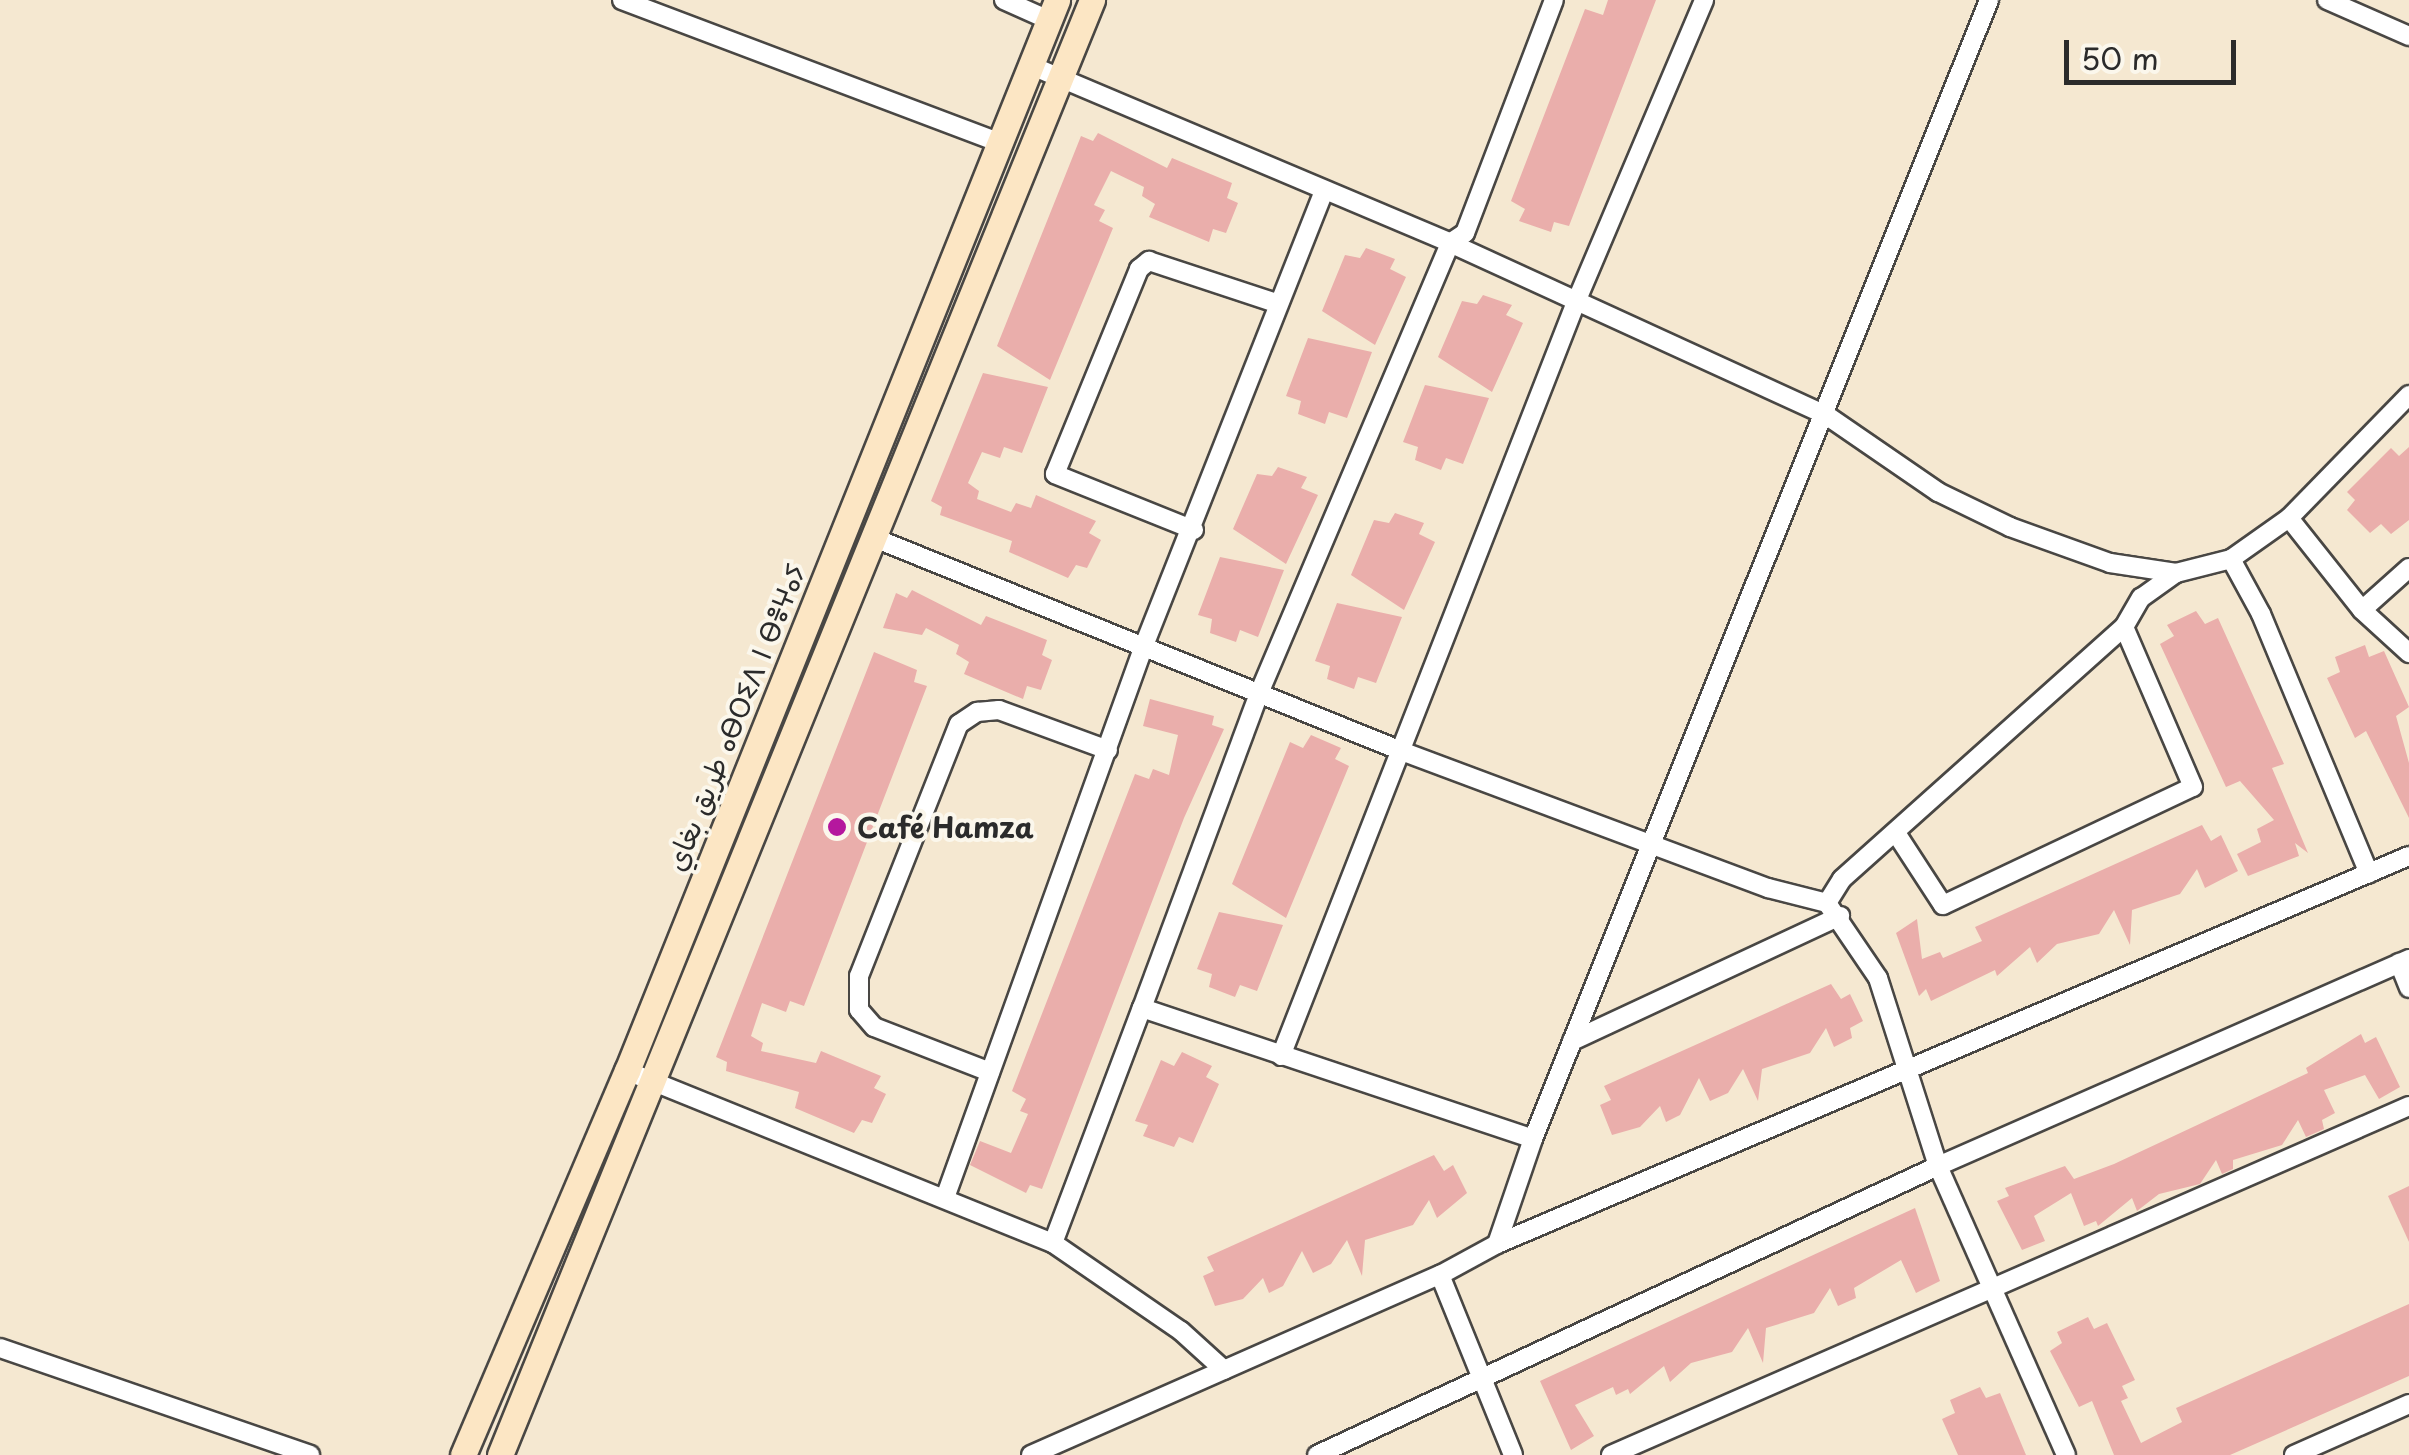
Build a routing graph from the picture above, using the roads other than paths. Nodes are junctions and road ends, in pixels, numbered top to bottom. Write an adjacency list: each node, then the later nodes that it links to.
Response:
1 (622, 0): 12 (street)
2 (1004, 0): 8 (street)
3 (1092, 0): 11 (main road)
4 (1554, 0): 14 (street)
5 (1704, 0): 15 (street)
6 (1989, 0): 18 (street)
7 (2327, 0): 9 (street)
8 (1053, 10): 10 (main road, طريق بغاي ⴰⴱⵔⵉⴷ ⵏ ⴱⴻⵖⴰⵢ)
9 (2409, 36)
10 (1032, 66): 11 (street); 12 (main road, طريق بغاي ⴰⴱⵔⵉⴷ ⵏ ⴱⴻⵖⴰⵢ)
11 (1062, 80): 13 (street); 21 (main road)
12 (995, 141): 42 (main road, طريق بغاي ⴰⴱⵔⵉⴷ ⵏ ⴱⴻⵖⴰⵢ)
13 (1324, 190): 14 (street); 16 (street)
14 (1450, 242): 15 (street); 29 (street)
15 (1576, 302): 18 (street); 31 (street)
16 (1276, 303): 20 (street); 20 (street)
17 (2409, 396): 19 (street)
18 (1826, 415): 24 (street); 33 (street)
19 (2288, 518): 22 (street); 25 (street)
20 (1194, 530): 27 (street)
21 (872, 537): 27 (street); 45 (main road)
22 (2231, 559): 24 (street); 35 (street)
23 (2409, 568): 25 (street)
24 (2176, 573): 26 (street)
25 (2362, 610): 28 (street)
26 (2124, 626): 32 (street); 32 (street)
27 (1145, 643): 29 (street); 30 (street)
28 (2409, 653)
29 (1260, 691): 31 (street); 39 (street)
30 (1108, 750): 44 (street); 44 (street)
31 (1404, 752): 33 (street); 41 (street)
32 (1896, 833): 36 (street)
33 (1655, 847): 36 (street); 40 (street)
34 (2409, 856): 35 (street)
35 (2369, 873): 43 (street)
36 (1833, 909): 40 (street); 43 (street)
37 (2404, 961): 38 (street); 48 (street)
38 (2409, 988)
39 (1142, 1008): 41 (street); 50 (street)
40 (1572, 1041): 47 (street)
41 (1281, 1056): 47 (street)
42 (627, 1070): 45 (street); 59 (main road, طريق بغاي ⴰⴱⵔⵉⴷ ⵏ ⴱⴻⵖⴰⵢ)
43 (1910, 1070): 48 (street); 51 (street)
44 (990, 1072): 49 (street)
45 (654, 1082): 49 (street); 60 (main road)
46 (2409, 1106): 53 (street)
47 (1533, 1139): 51 (street)
48 (1938, 1166): 53 (street); 56 (street)
49 (946, 1195): 50 (street)
50 (1054, 1243): 55 (street)
51 (1497, 1244): 52 (street)
52 (1440, 1275): 55 (street); 56 (street)
53 (1995, 1289): 64 (street); 65 (street)
54 (0, 1348): 58 (street)
55 (1224, 1370): 61 (street)
56 (1480, 1382): 62 (street); 63 (street)
57 (2409, 1404): 66 (street)
58 (310, 1455)
59 (463, 1455)
60 (500, 1455)
61 (1031, 1455)
62 (1317, 1455)
63 (1513, 1455)
64 (1611, 1455)
65 (2066, 1455)
66 (2294, 1455)

